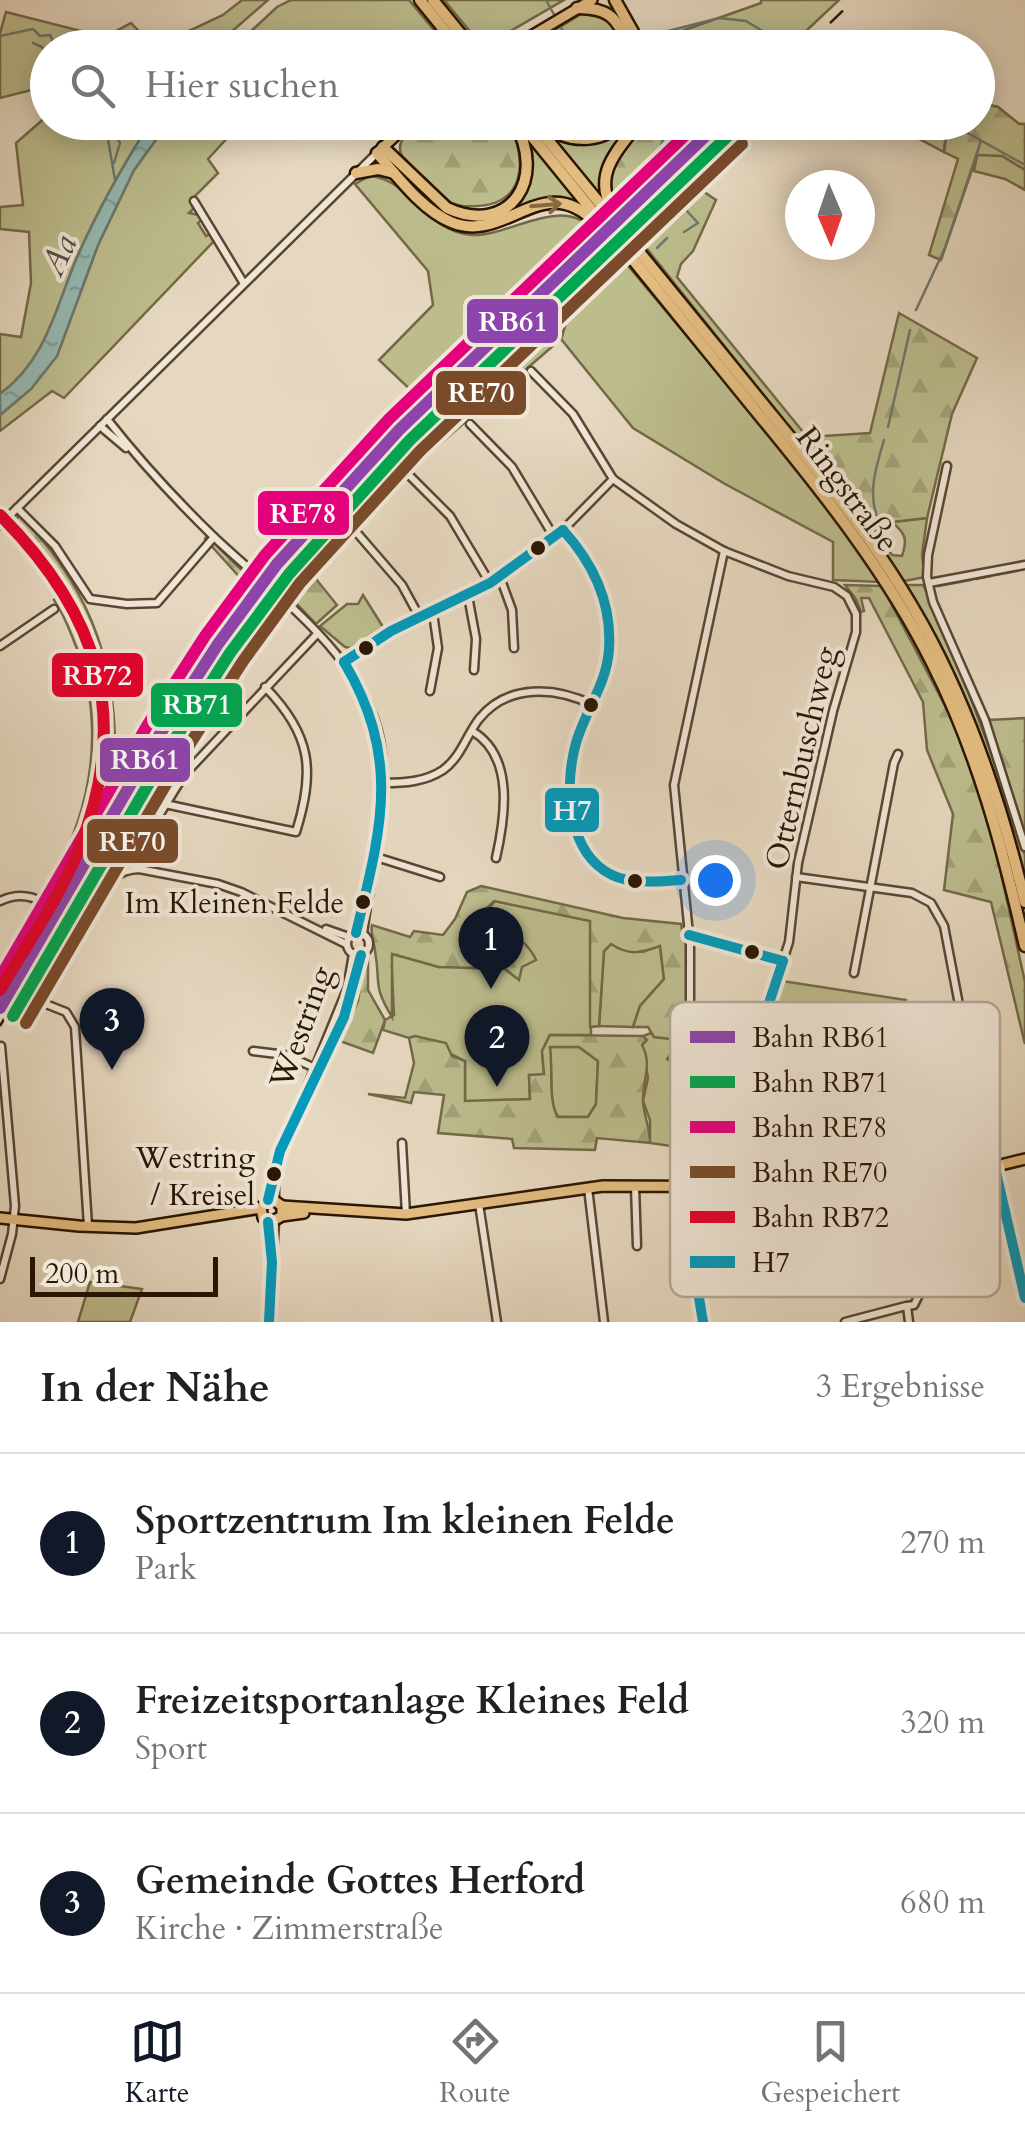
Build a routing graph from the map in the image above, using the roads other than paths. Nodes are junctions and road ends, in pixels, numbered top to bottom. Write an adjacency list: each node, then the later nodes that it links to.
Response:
1 (592, 0): 5 (main road)
2 (606, 0): 6 (highway)
3 (615, 0): 11 (highway)
4 (428, 2): 7 (highway); 8 (highway)
5 (577, 8): 6 (highway); 9 (main road)
6 (615, 18): 10 (highway)
7 (447, 30)
8 (455, 30)
9 (541, 30)
10 (623, 30)
11 (626, 30)
12 (391, 140): 17 (main road)
13 (523, 140): 17 (highway)
14 (534, 140): 21 (highway, Ringstraße)
15 (547, 140): 21 (highway, Ringstraße)
16 (626, 140): 21 (highway)
17 (380, 150): 18 (street); 19 (highway)
18 (356, 173): 19 (highway); 22 (street)
19 (395, 173): 21 (highway, one-way to 21)
20 (194, 201): 22 (street)
21 (606, 218): 41 (highway, Ringstraße, bridge)
22 (244, 282): 24 (street)
23 (531, 372): 30 (street)
24 (108, 419): 26 (street); 27 (street, Westring)
25 (470, 424): 36 (street)
26 (100, 426): 27 (street, Westring); 31 (street)
27 (134, 454): 35 (street, Westring)
28 (947, 466): 42 (street)
29 (410, 476): 40 (street)
30 (613, 480): 33 (street); 37 (street, Otternbuschweg)
31 (17, 508): 32 (street); 35 (street)
32 (0, 525)
33 (563, 530): 36 (street); 54 (street)
34 (358, 534): 46 (street)
35 (214, 536): 47 (street, Westring)
36 (554, 537): 39 (street)
37 (724, 551): 64 (street, Otternbuschweg); 65 (street)
38 (1025, 566): 42 (street)
39 (500, 577): 40 (street); 49 (street)
40 (490, 583): 43 (street)
41 (893, 583): 68 (highway, Ringstraße); 72 (highway, Ringstraße)
42 (929, 583): 59 (street)
43 (468, 596): 45 (street); 51 (street)
44 (54, 609): 48 (street)
45 (433, 613): 46 (street); 53 (street)
46 (420, 618): 50 (street)
47 (317, 634): 50 (street, Westring); 52 (street)
48 (0, 646)
49 (514, 648)
50 (344, 662): 57 (street, Westring)
51 (474, 670)
52 (266, 688): 58 (street); 58 (street)
53 (430, 691)
54 (593, 705): 55 (street); 65 (street)
55 (472, 730): 57 (street); 61 (street)
56 (898, 754): 66 (street)
57 (383, 784): 60 (street, Westring)
58 (164, 804): 62 (street)
59 (1025, 847)
60 (373, 856): 63 (street); 71 (street, Westring)
61 (496, 858)
62 (134, 868): 69 (street); 71 (street)
63 (440, 877)
64 (796, 877): 66 (street); 74 (street, Otternbuschweg)
65 (682, 880): 70 (street)
66 (870, 886): 75 (street); 78 (street)
67 (0, 901): 69 (street)
68 (1025, 902)
69 (76, 922): 94 (street)
70 (689, 936): 74 (street); 76 (street)
71 (354, 937): 73 (street); 73 (street, Westring)
72 (1025, 946)
73 (357, 955): 81 (street, Westring)
74 (782, 961): 77 (street, Otternbuschweg)
75 (854, 973)
76 (691, 1002)
77 (767, 1002)
78 (958, 1002)
79 (2, 1046): 93 (street)
80 (252, 1051): 81 (street)
81 (318, 1069): 90 (street, Westring)
82 (402, 1144): 91 (street)
83 (1025, 1159): 84 (main road)
84 (1000, 1167)
85 (635, 1186): 87 (main road); 88 (main road); 95 (street)
86 (1000, 1186): 99 (street)
87 (588, 1187): 89 (main road); 103 (street)
88 (670, 1187)
89 (479, 1204): 91 (main road); 102 (street)
90 (272, 1211): 91 (main road); 94 (main road); 101 (street, Westring)
91 (406, 1214)
92 (0, 1218): 93 (main road)
93 (14, 1220): 94 (main road); 96 (street)
94 (88, 1227)
95 (637, 1246)
96 (0, 1279)
97 (699, 1297): 104 (street)
98 (918, 1297): 100 (street)
99 (1025, 1298)
100 (907, 1306): 105 (street); 106 (street)
101 (268, 1322)
102 (498, 1322)
103 (604, 1322)
104 (703, 1322)
105 (844, 1322)
106 (910, 1322)

